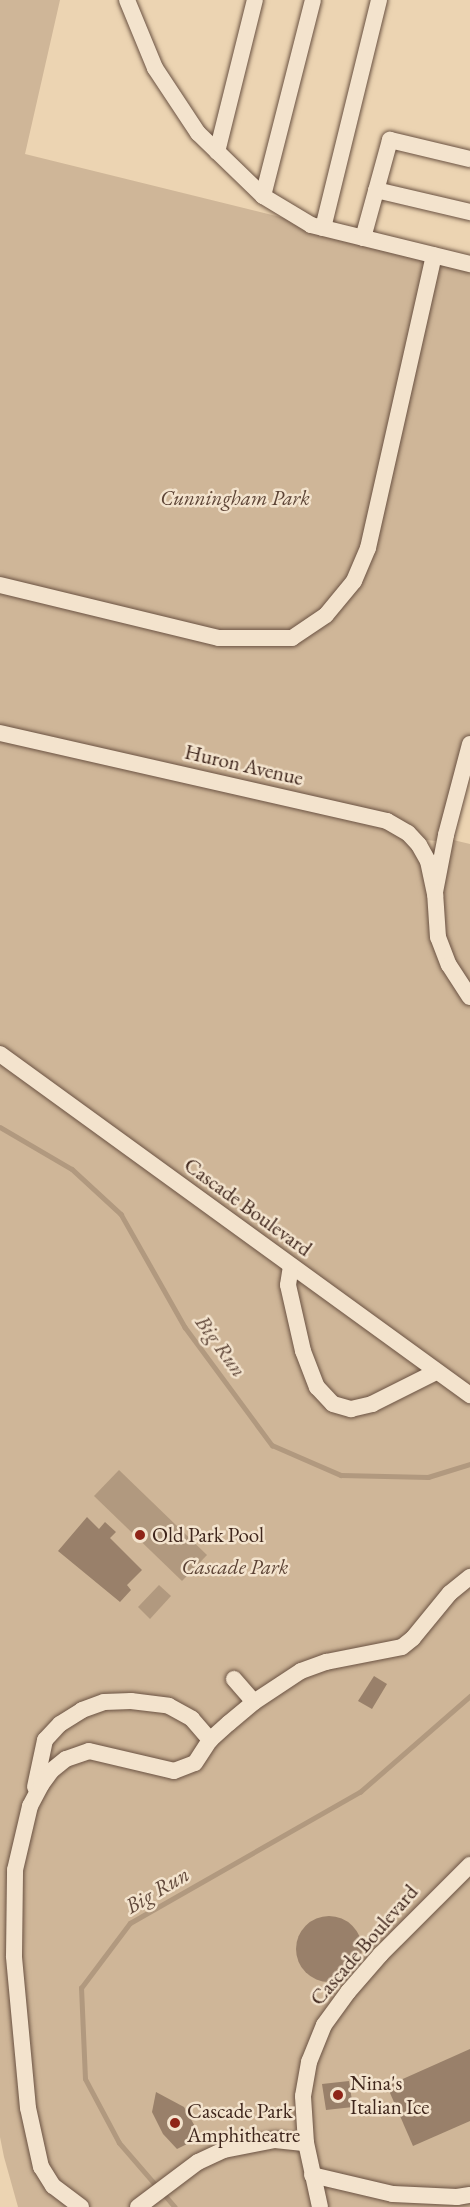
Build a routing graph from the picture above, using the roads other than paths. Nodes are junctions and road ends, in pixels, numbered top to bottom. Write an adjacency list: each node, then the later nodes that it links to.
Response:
1 (127, 0): 5 (street)
2 (255, 0): 5 (street)
3 (313, 0): 8 (street)
4 (379, 0): 10 (street)
5 (217, 152): 8 (street)
6 (470, 159): 7 (street)
7 (376, 190): 9 (street); 11 (street)
8 (263, 196): 10 (street)
9 (470, 212)
10 (323, 228): 11 (street)
11 (363, 238): 12 (street)
12 (434, 255): 13 (street); 14 (street)
13 (470, 264)
14 (0, 585)
15 (0, 733): 17 (street, Huron Avenue)
16 (470, 744): 18 (street, Huron Avenue)
17 (408, 833): 18 (street); 19 (street, Huron Avenue)
18 (446, 834): 19 (street, Huron Avenue)
19 (435, 895): 20 (street, Huron Avenue)
20 (470, 997)
21 (0, 1054): 22 (street, Cascade Boulevard)
22 (291, 1266): 23 (street, Cascade Boulevard); 23 (street)
23 (436, 1372): 24 (street, Cascade Boulevard)
24 (470, 1395)
25 (470, 1577): 27 (street)
26 (234, 1679): 27 (street)
27 (254, 1702): 28 (street)
28 (210, 1740): 29 (street); 29 (street)
29 (30, 1806): 35 (street)
30 (470, 1865): 31 (street, Cascade Boulevard)
31 (306, 2143): 32 (street, Cascade Boulevard); 34 (street)
32 (312, 2175): 33 (street); 36 (street, Cascade Boulevard)
33 (470, 2195)
34 (141, 2205)
35 (81, 2207)
36 (320, 2207)

